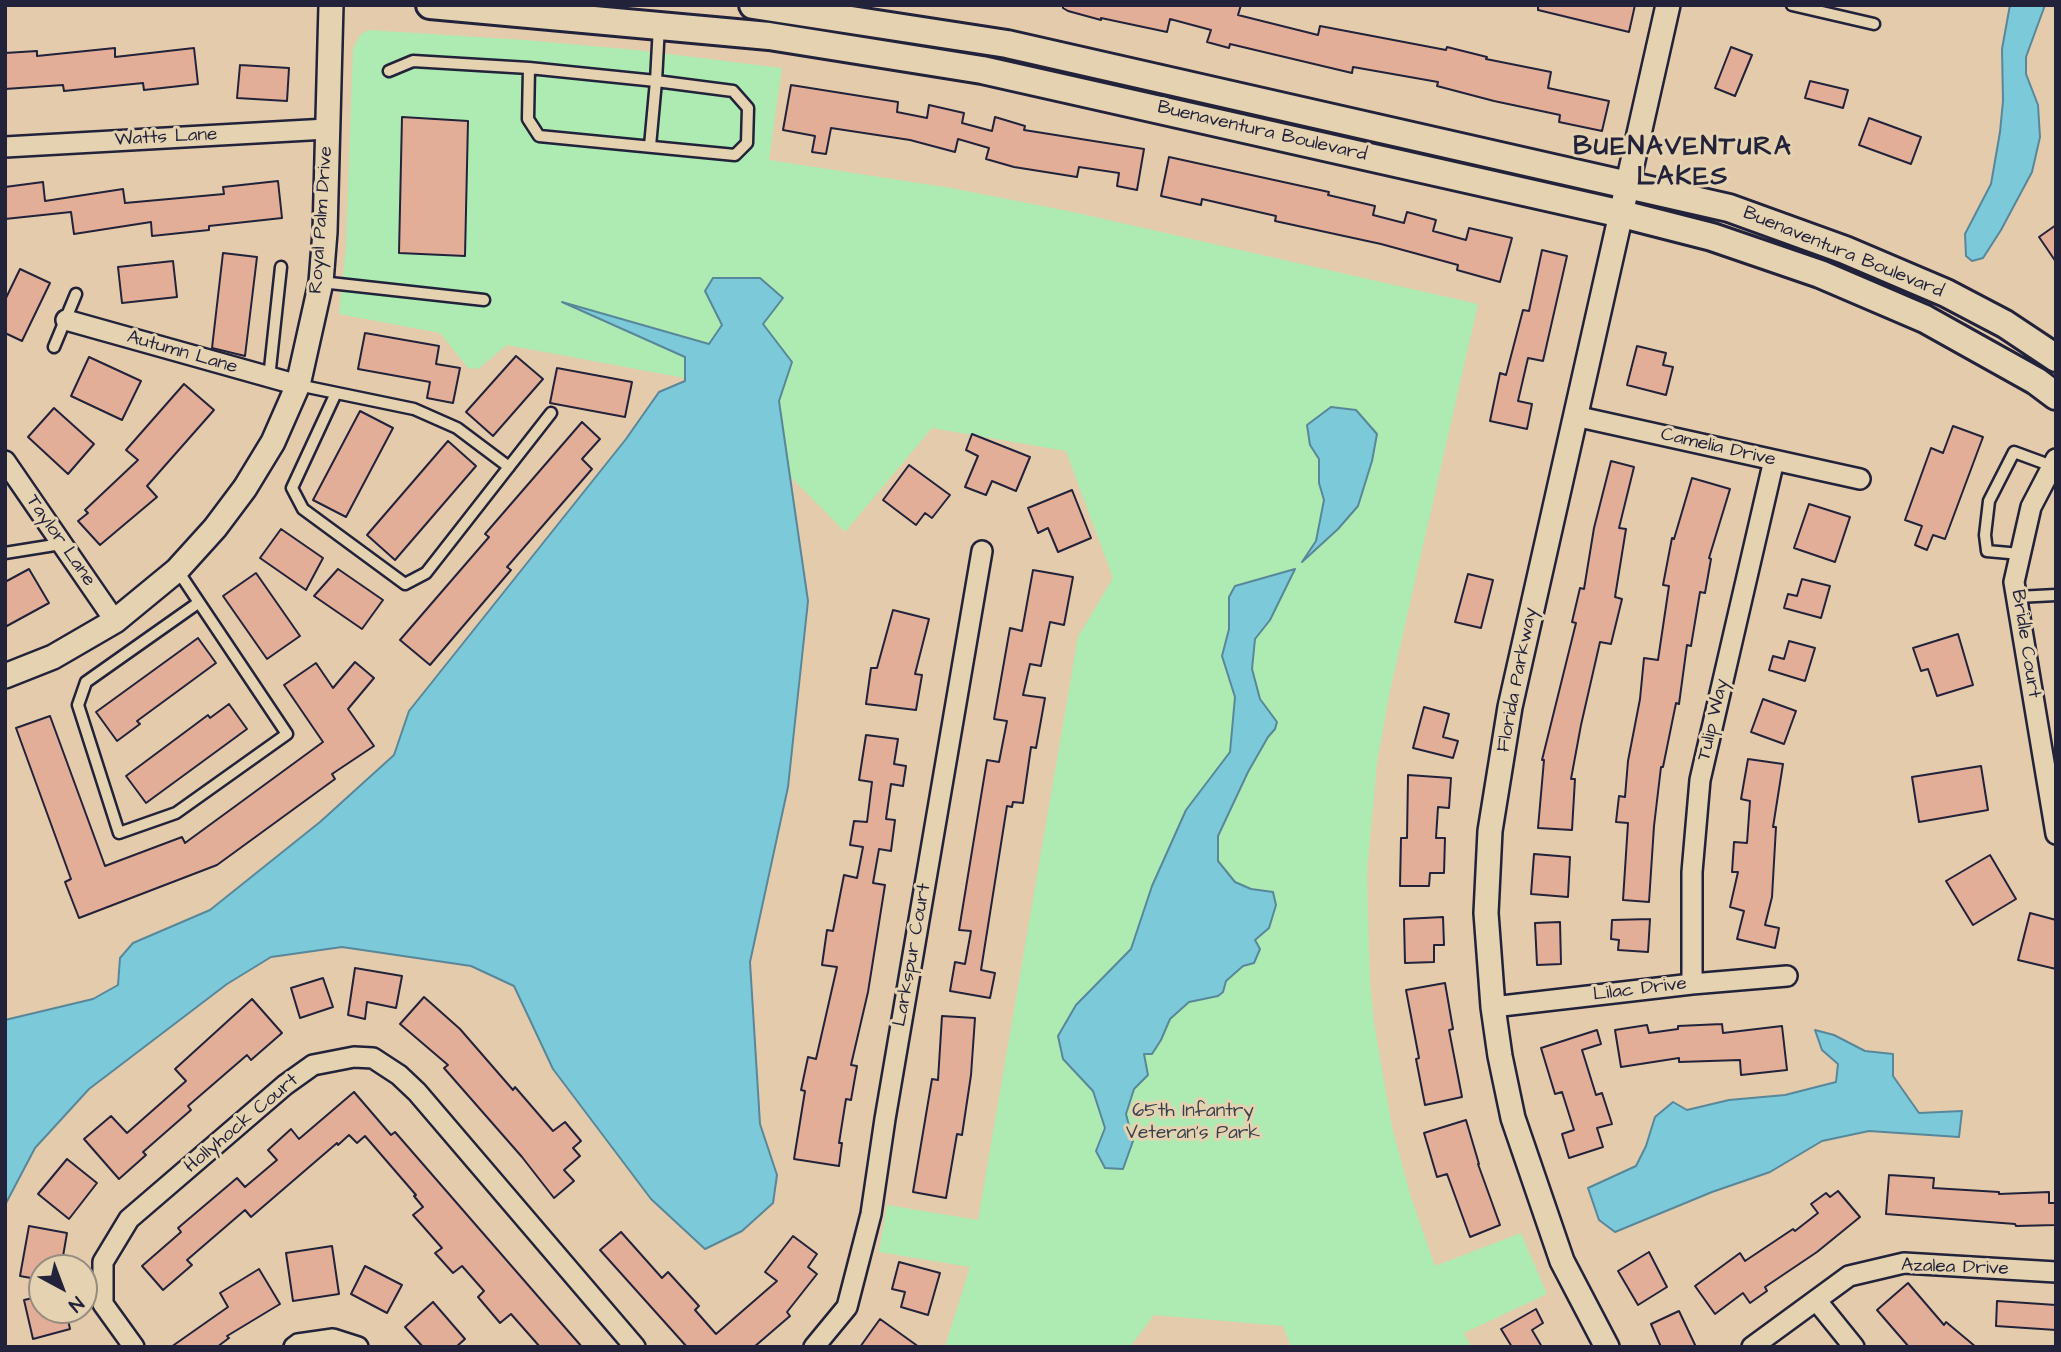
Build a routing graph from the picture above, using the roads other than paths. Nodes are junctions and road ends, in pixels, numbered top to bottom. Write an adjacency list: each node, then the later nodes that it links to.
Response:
1 (331, 5): 11 (street, Royal Palm Drive)
2 (430, 5): 7 (main road, Buenaventura Boulevard)
3 (753, 5): 14 (main road, Buenaventura Boulevard)
4 (1668, 5): 14 (street, Florida Parkway)
5 (1792, 5): 6 (lane)
6 (1874, 24)
7 (659, 26): 10 (lane); 15 (main road, Buenaventura Boulevard)
8 (529, 68): 9 (lane); 10 (lane); 12 (lane)
9 (388, 71)
10 (656, 81): 12 (lane); 12 (lane)
11 (327, 129): 13 (street, Watts Lane); 17 (street, Royal Palm Drive)
12 (650, 146)
13 (5, 147)
14 (1628, 185): 15 (street, Florida Parkway); 22 (main road, Buenaventura Boulevard)
15 (1622, 214): 26 (main road, Buenaventura Boulevard); 28 (street, Florida Parkway)
16 (281, 267): 23 (lane)
17 (321, 282): 19 (lane); 24 (street, Royal Palm Drive)
18 (76, 294): 20 (lane)
19 (484, 300)
20 (66, 320): 21 (lane); 23 (street, Autumn Lane)
21 (54, 348)
22 (2056, 358)
23 (270, 377): 24 (street, Autumn Lane)
24 (298, 385): 25 (lane); 38 (street, Royal Palm Drive)
25 (336, 393): 32 (lane); 32 (lane)
26 (2056, 396)
27 (551, 413): 32 (lane)
28 (1575, 416): 29 (street, Camelia Drive); 47 (street, Florida Parkway)
29 (1774, 460): 33 (street, Camelia Drive); 46 (street, Tulip Way)
30 (5, 461): 34 (street, Taylor Lane)
31 (2054, 463): 37 (street, Bridle Court); 37 (lane)
32 (509, 467)
33 (1860, 479)
34 (61, 544): 36 (lane); 42 (street, Taylor Lane)
35 (982, 551): 54 (street, Larkspur Court)
36 (5, 553)
37 (2021, 554): 40 (street, Bridle Court)
38 (177, 570): 41 (lane); 42 (street, Royal Palm Drive)
39 (2056, 595): 40 (lane)
40 (2017, 597): 44 (street, Bridle Court)
41 (198, 603): 41 (lane)
42 (115, 621): 43 (street, Royal Palm Drive)
43 (5, 676)
44 (2056, 834)
45 (1787, 976): 46 (street, Lilac Drive)
46 (1692, 984): 47 (street, Lilac Drive)
47 (1493, 1007): 55 (street, Florida Parkway)
48 (2056, 1272): 49 (street, Azalea Drive)
49 (1816, 1300): 56 (street, Azalea Drive); 57 (street)
50 (134, 1347): 53 (street, Hollyhock Court)
51 (294, 1347): 52 (street)
52 (358, 1347)
53 (635, 1347)
54 (814, 1347)
55 (1607, 1347)
56 (1752, 1347)
57 (1854, 1347)

